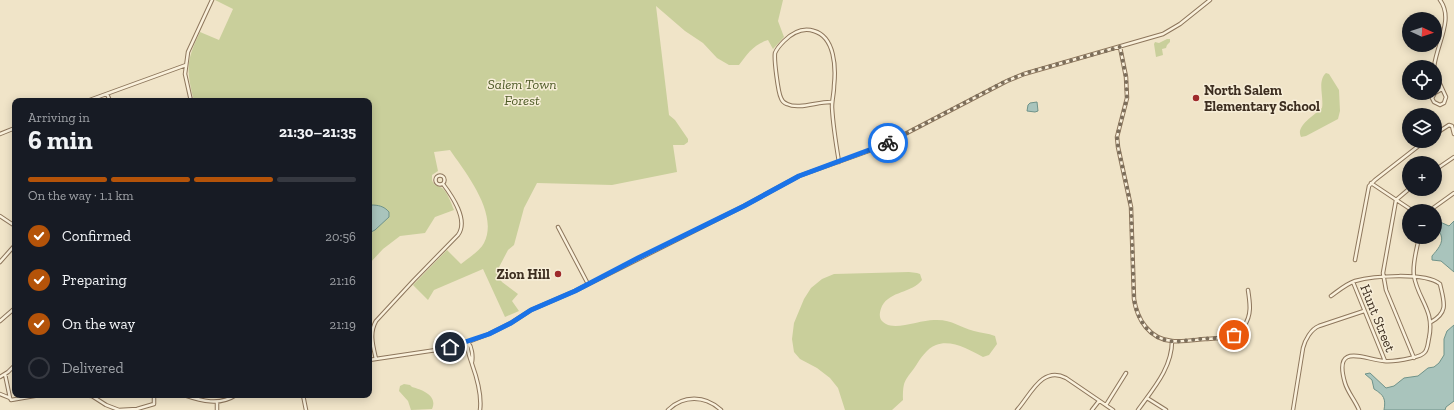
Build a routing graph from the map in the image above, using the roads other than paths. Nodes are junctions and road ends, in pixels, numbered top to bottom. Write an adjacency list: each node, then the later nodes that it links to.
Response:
1 (212, 0): 8 (street)
2 (1210, 0): 6 (street)
3 (1440, 0): 4 (street)
4 (1446, 4)
5 (1444, 42): 7 (street)
6 (1120, 47): 22 (street); 48 (street)
7 (1436, 60)
8 (186, 65): 10 (street); 13 (street)
9 (1442, 89): 14 (street)
10 (107, 94): 11 (street); 12 (street)
11 (96, 98)
12 (109, 98)
13 (190, 98)
14 (1433, 100)
15 (832, 102): 15 (street); 22 (street)
16 (12, 129): 18 (street)
17 (1442, 130): 19 (street)
18 (0, 134)
19 (1454, 134)
20 (1416, 148): 24 (street)
21 (1454, 157): 23 (street)
22 (839, 162): 41 (street)
23 (1442, 165)
24 (1371, 183): 28 (street); 36 (street)
25 (443, 184): 51 (street)
26 (1454, 193): 30 (street)
27 (1402, 195): 28 (street)
28 (1396, 200): 29 (street); 39 (street)
29 (1402, 204)
30 (1439, 204)
31 (0, 216): 32 (street)
32 (12, 224)
33 (558, 227): 41 (street)
34 (1418, 244): 38 (street)
35 (12, 248): 37 (street)
36 (1355, 260)
37 (0, 262)
38 (1414, 276): 39 (street); 47 (street); 47 (street)
39 (1383, 278): 40 (street); 50 (street)
40 (1353, 282): 43 (street); 45 (street, Hunt Street)
41 (588, 284): 49 (street)
42 (1248, 290): 48 (street)
43 (1331, 296)
44 (12, 311): 46 (street)
45 (1364, 311): 53 (street, Hunt Street); 80 (street)
46 (0, 321)
47 (1431, 322): 50 (street)
48 (1172, 341): 66 (street)
49 (468, 342): 51 (street); 72 (street)
50 (1414, 358): 53 (street)
51 (376, 359): 52 (street)
52 (372, 360)
53 (1385, 362): 81 (street)
54 (12, 368): 56 (street)
55 (1126, 373): 69 (street)
56 (6, 374): 57 (street); 59 (street)
57 (0, 377)
58 (0, 394): 59 (street)
59 (10, 398): 60 (street)
60 (23, 398)
61 (95, 398): 62 (street)
62 (154, 398)
63 (195, 398): 68 (street)
64 (231, 398): 68 (street)
65 (304, 398): 71 (street)
66 (1147, 398): 78 (street); 79 (street)
67 (1099, 400): 69 (street); 75 (street); 76 (street)
68 (217, 402): 70 (street)
69 (1106, 405): 77 (street)
70 (217, 410)
71 (306, 410)
72 (480, 410)
73 (668, 410): 74 (street)
74 (721, 410)
75 (1017, 410)
76 (1092, 410)
77 (1113, 410)
78 (1138, 410)
79 (1166, 410)
80 (1293, 410)
81 (1359, 410)

